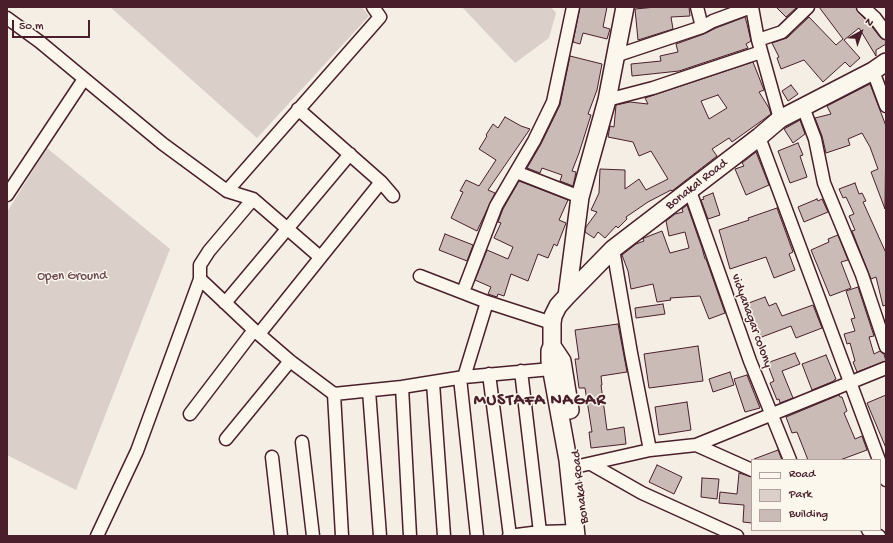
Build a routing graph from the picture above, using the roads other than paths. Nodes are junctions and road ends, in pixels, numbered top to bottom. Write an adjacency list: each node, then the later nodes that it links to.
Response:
1 (373, 7): 19 (street)
2 (573, 7): 23 (street)
3 (625, 7): 13 (main road)
4 (697, 7): 9 (street)
5 (751, 7): 9 (street); 11 (street)
6 (808, 7): 11 (street)
7 (863, 7): 10 (street)
8 (7, 18): 15 (street)
9 (702, 27): 13 (street)
10 (886, 33)
11 (758, 40): 12 (street)
12 (761, 52): 16 (street); 20 (street)
13 (614, 56): 16 (main road)
14 (879, 66): 17 (street); 18 (main road, Bonakal Road)
15 (84, 79): 25 (street); 27 (street)
16 (607, 100): 29 (main road)
17 (886, 106)
18 (803, 107): 20 (main road, Bonakal Road); 43 (street)
19 (298, 109): 22 (street); 25 (street)
20 (780, 119): 21 (main road, Bonakal Road)
21 (759, 137): 26 (main road, Bonakal Road); 50 (street)
22 (350, 154): 24 (street); 31 (street)
23 (516, 172): 29 (street); 36 (street)
24 (381, 182): 28 (street); 33 (street)
25 (227, 190): 30 (street)
26 (690, 191): 32 (main road, Bonakal Road); 56 (street, vidyanagar colony)
27 (8, 193)
28 (393, 196)
29 (580, 197): 37 (main road)
30 (253, 199): 31 (street); 35 (street)
31 (287, 229): 33 (street); 39 (street)
32 (614, 249): 37 (main road, Bonakal Road); 60 (street)
33 (320, 257): 41 (street)
34 (420, 276): 36 (street)
35 (200, 279): 39 (street); 71 (street)
36 (463, 292): 38 (street)
37 (566, 296): 40 (main road, Bonakal Road)
38 (487, 302): 40 (street); 49 (street)
39 (224, 303): 41 (street)
40 (552, 324): 42 (main road, Bonakal Road)
41 (257, 332): 44 (street); 55 (street)
42 (552, 346): 46 (main road, Bonakal Road); 64 (main road, Bonakal Road)
43 (886, 347)
44 (290, 361): 54 (street); 57 (street)
45 (886, 368): 50 (street)
46 (551, 369): 47 (street); 70 (main road, Bonakal Road)
47 (521, 371): 48 (street); 69 (street)
48 (489, 374): 49 (street); 79 (street)
49 (462, 378): 51 (street); 78 (street)
50 (850, 382): 56 (street); 63 (street)
51 (433, 383): 52 (street); 77 (street)
52 (402, 387): 53 (street); 76 (street)
53 (369, 391): 54 (street); 75 (street)
54 (334, 394): 74 (street)
55 (190, 414)
56 (771, 414): 59 (street); 62 (street, vidyanagar colony)
57 (226, 439)
58 (302, 442): 73 (street)
59 (696, 445): 60 (street); 66 (street)
60 (650, 450): 64 (street)
61 (272, 457): 72 (street)
62 (790, 459)
63 (879, 459)
64 (585, 465): 70 (main road, Bonakal Road); 80 (street)
65 (881, 467): 67 (street)
66 (751, 470)
67 (886, 480)
68 (870, 531): 81 (street)
69 (540, 532): 70 (street); 79 (street)
70 (580, 534)
71 (97, 536)
72 (281, 536)
73 (313, 536)
74 (342, 536)
75 (380, 536)
76 (410, 536)
77 (444, 536)
78 (477, 536)
79 (510, 536)
80 (736, 536)
81 (879, 536)

